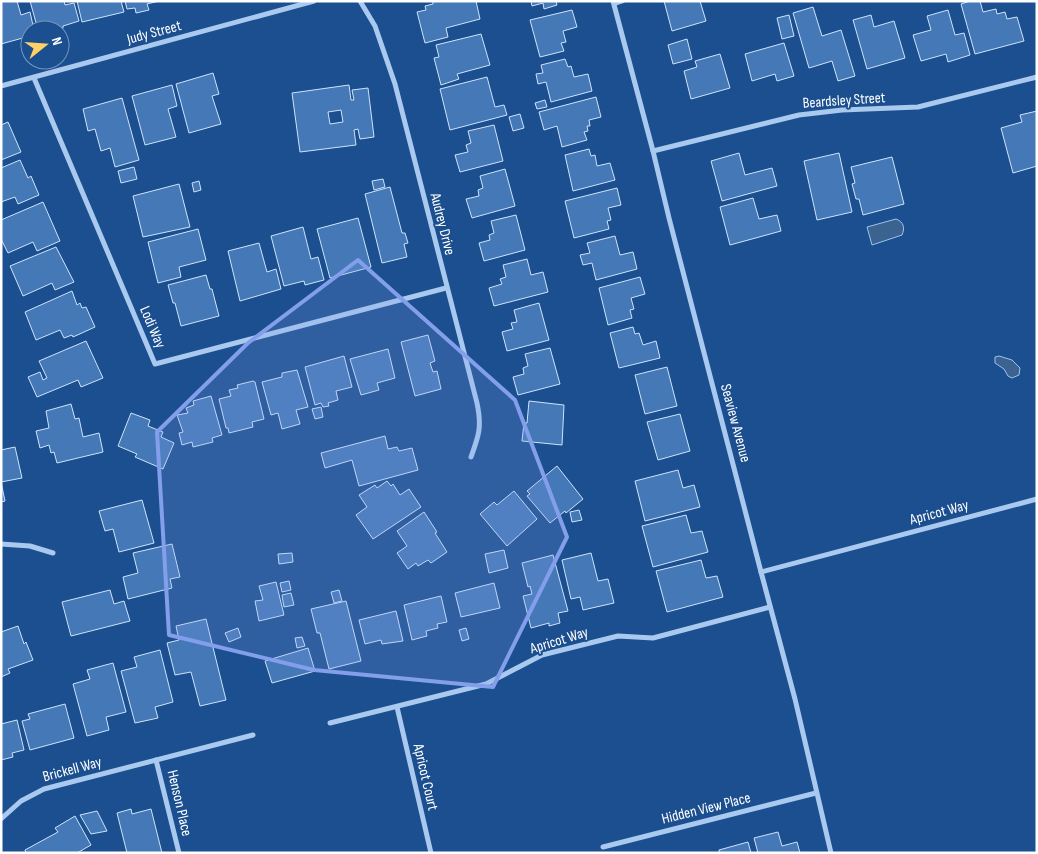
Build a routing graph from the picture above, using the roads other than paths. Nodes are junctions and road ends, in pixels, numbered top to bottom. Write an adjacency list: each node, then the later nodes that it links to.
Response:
1 (314, 1): 6 (street, Judy Street)
2 (360, 1): 9 (street, Audrey Drive)
3 (623, 1): 4 (lane)
4 (614, 3): 8 (street, Seaview Avenue)
5 (1037, 77): 8 (street, Beardsley Street)
6 (34, 78): 7 (street, Judy Street); 9 (street, Lodi Way)
7 (1, 86)
8 (653, 151): 14 (street, Seaview Avenue)
9 (446, 288): 10 (street, Audrey Drive)
10 (471, 457)
11 (1037, 499): 14 (street, Apricot Way)
12 (1, 544): 13 (street)
13 (54, 553)
14 (761, 572): 15 (street, Seaview Avenue)
15 (770, 608): 16 (street, Apricot Way); 20 (street, Seaview Avenue)
16 (397, 707): 17 (street, Apricot Way); 24 (street, Apricot Court)
17 (330, 723)
18 (254, 735): 19 (street)
19 (156, 760): 21 (street, Brickell Way); 23 (street, Henson Place)
20 (816, 793): 22 (street, Hidden View Place); 25 (street, Seaview Avenue)
21 (1, 819)
22 (603, 847)
23 (178, 853)
24 (431, 853)
25 (831, 853)

